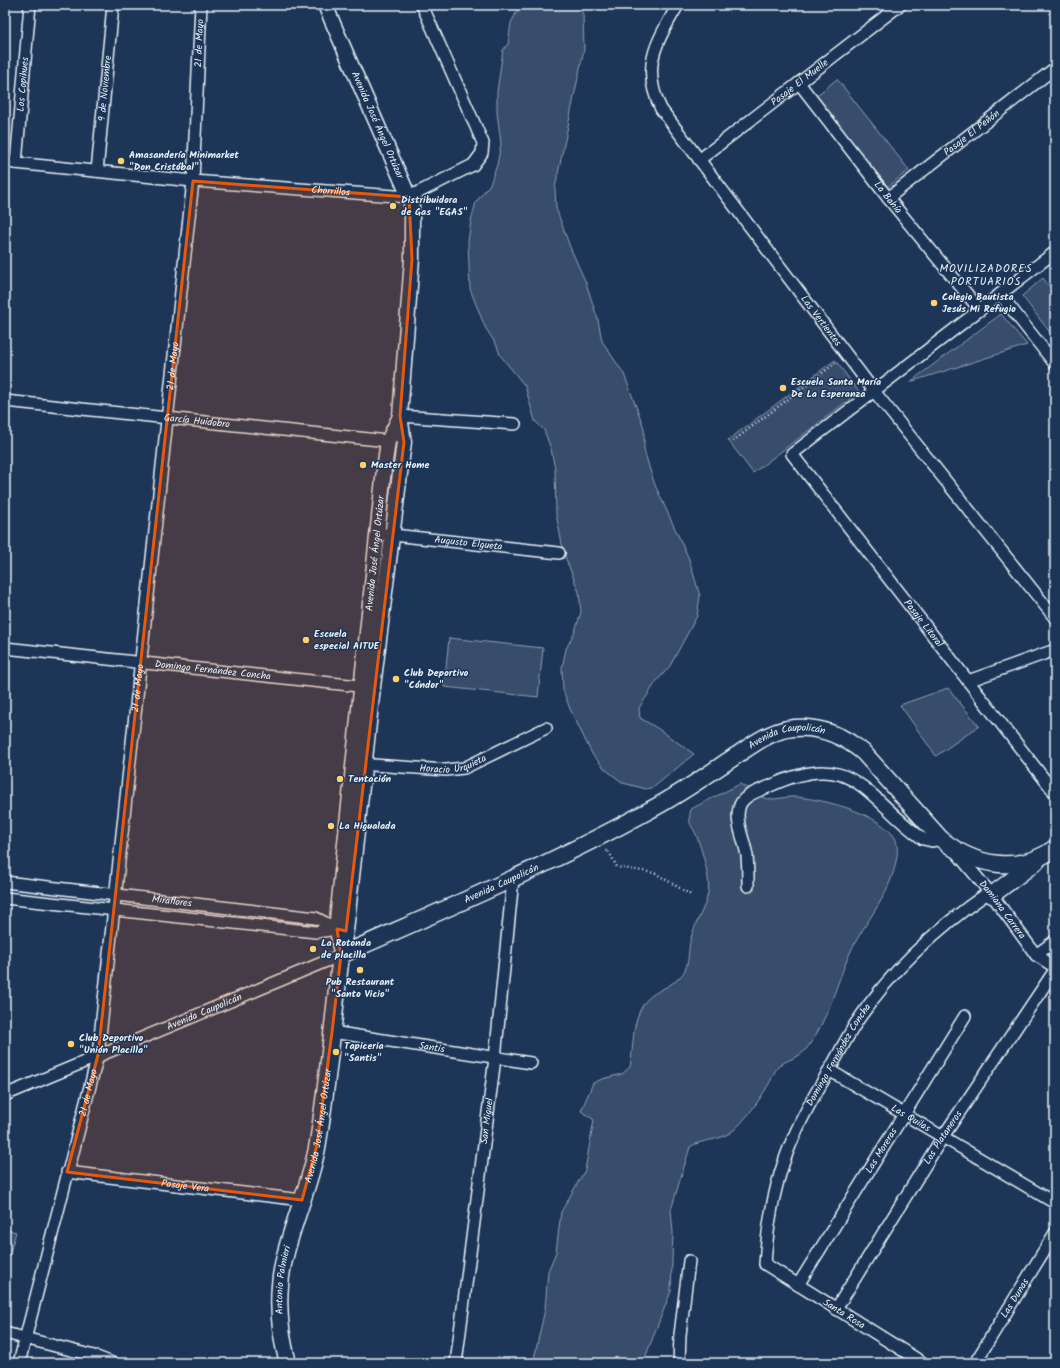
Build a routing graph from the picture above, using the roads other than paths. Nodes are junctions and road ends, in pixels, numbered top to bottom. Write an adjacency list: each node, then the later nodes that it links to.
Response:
1 (30, 5): 11 (street, Los Copihues)
2 (113, 5): 12 (street, 9 de Noviembre)
3 (201, 5): 13 (street, 21 de Mayo)
4 (325, 5): 14 (street, Avenida José Ángel Ortúzar)
5 (422, 5): 14 (street)
6 (678, 5): 10 (street, Las Vertientes)
7 (900, 5): 9 (street, Pasaje El Muelle)
8 (1055, 68): 15 (street, Pasaje El Peñón)
9 (798, 83): 10 (street, Pasaje El Muelle); 15 (street, La Bahía)
10 (699, 160): 20 (street, Las Vertientes)
11 (10, 163): 12 (street, Chorrillos)
12 (97, 171): 13 (street, Chorrillos)
13 (192, 181): 14 (street, Chorrillos); 23 (street, 21 de Mayo)
14 (409, 197): 22 (street, Avenida José Ángel Ortúzar)
15 (888, 198): 18 (street, La Bahía)
16 (1055, 252): 17 (street)
17 (1000, 294): 18 (street); 19 (street)
18 (980, 310): 20 (street)
19 (1055, 364)
20 (874, 391): 29 (street, Las Vertientes); 33 (street, Pasaje Litoral)
21 (5, 401): 23 (street, García Huidobro)
22 (400, 416): 24 (street); 25 (street, Avenida José Ángel Ortúzar); 27 (street, Avenida José Ángel Ortúzar)
23 (167, 418): 25 (street, García Huidobro); 32 (street, 21 de Mayo)
24 (515, 424)
25 (388, 442): 26 (street, Avenida José Ángel Ortúzar)
26 (377, 534): 27 (street, Augusto Elgueta); 34 (street, Avenida José Ángel Ortúzar)
27 (392, 534): 28 (street, Augusto Elgueta); 34 (street, Avenida José Ángel Ortúzar)
28 (559, 553)
29 (1055, 618)
30 (5, 648): 32 (street, Domingo Fernández Concha)
31 (1055, 650): 33 (street)
32 (140, 662): 34 (street, Domingo Fernández Concha); 43 (street, 21 de Mayo)
33 (968, 681): 37 (street, Pasaje Litoral)
34 (367, 687): 36 (street, Avenida José Ángel Ortúzar)
35 (546, 728): 36 (street, Horacio Urquieta)
36 (359, 764): 47 (street, Avenida José Ángel Ortúzar)
37 (1055, 793)
38 (947, 843): 39 (main road, Avenida Caupolicán); 40 (main road, Avenida Caupolicán); 42 (street); 44 (street, Damiana Carrera)
39 (1051, 850): 44 (main road)
40 (513, 879): 49 (main road, Avenida Caupolicán); 55 (street, San Miguel)
41 (5, 882): 43 (street, Miraflores)
42 (748, 886)
43 (116, 894): 46 (street, 21 de Mayo); 47 (street, Miraflores)
44 (990, 894): 50 (street, Damiana Carrera); 57 (street, Domingo Fernández Concha)
45 (5, 898): 46 (street, Miraflores)
46 (114, 912): 47 (street, Miraflores); 54 (street, 21 de Mayo)
47 (341, 930): 49 (street, Avenida José Ángel Ortúzar)
48 (1055, 941): 50 (street)
49 (341, 955): 53 (main road, Avenida José Ángel Ortúzar); 54 (street, Avenida Caupolicán)
50 (1036, 955): 51 (street, Damiana Carrera)
51 (1055, 969): 60 (street, Los Plataneros)
52 (965, 1016): 59 (street, Las Moreras)
53 (332, 1032): 55 (street, Santis); 62 (main road, Avenida José Ángel Ortúzar)
54 (98, 1056): 58 (street, Avenida Caupolicán); 61 (street, 21 de Mayo)
55 (495, 1058): 56 (street, Santis); 74 (street, San Miguel)
56 (531, 1063)
57 (829, 1070): 59 (street, Las Quilas); 66 (street, Domingo Fernández Concha)
58 (5, 1095)
59 (905, 1114): 60 (street, Las Quilas); 67 (street, Las Moreras)
60 (942, 1138): 63 (street, Las Quilas); 68 (street, Los Plataneros)
61 (67, 1172): 62 (street, Pasaje Vera); 70 (street, 21 de Mayo)
62 (302, 1200): 73 (main road, Antonio Palmieri)
63 (1055, 1203)
64 (1055, 1233): 77 (street, Las Dunas)
65 (689, 1261): 75 (street)
66 (765, 1264): 67 (street, Santa Rosa)
67 (798, 1285): 68 (street, Santa Rosa)
68 (836, 1309): 76 (street, Santa Rosa)
69 (5, 1333): 70 (street)
70 (26, 1338): 71 (street, 21 de Mayo); 72 (street)
71 (19, 1363)
72 (112, 1363)
73 (288, 1363)
74 (456, 1363)
75 (679, 1363)
76 (923, 1363)
77 (975, 1363)

